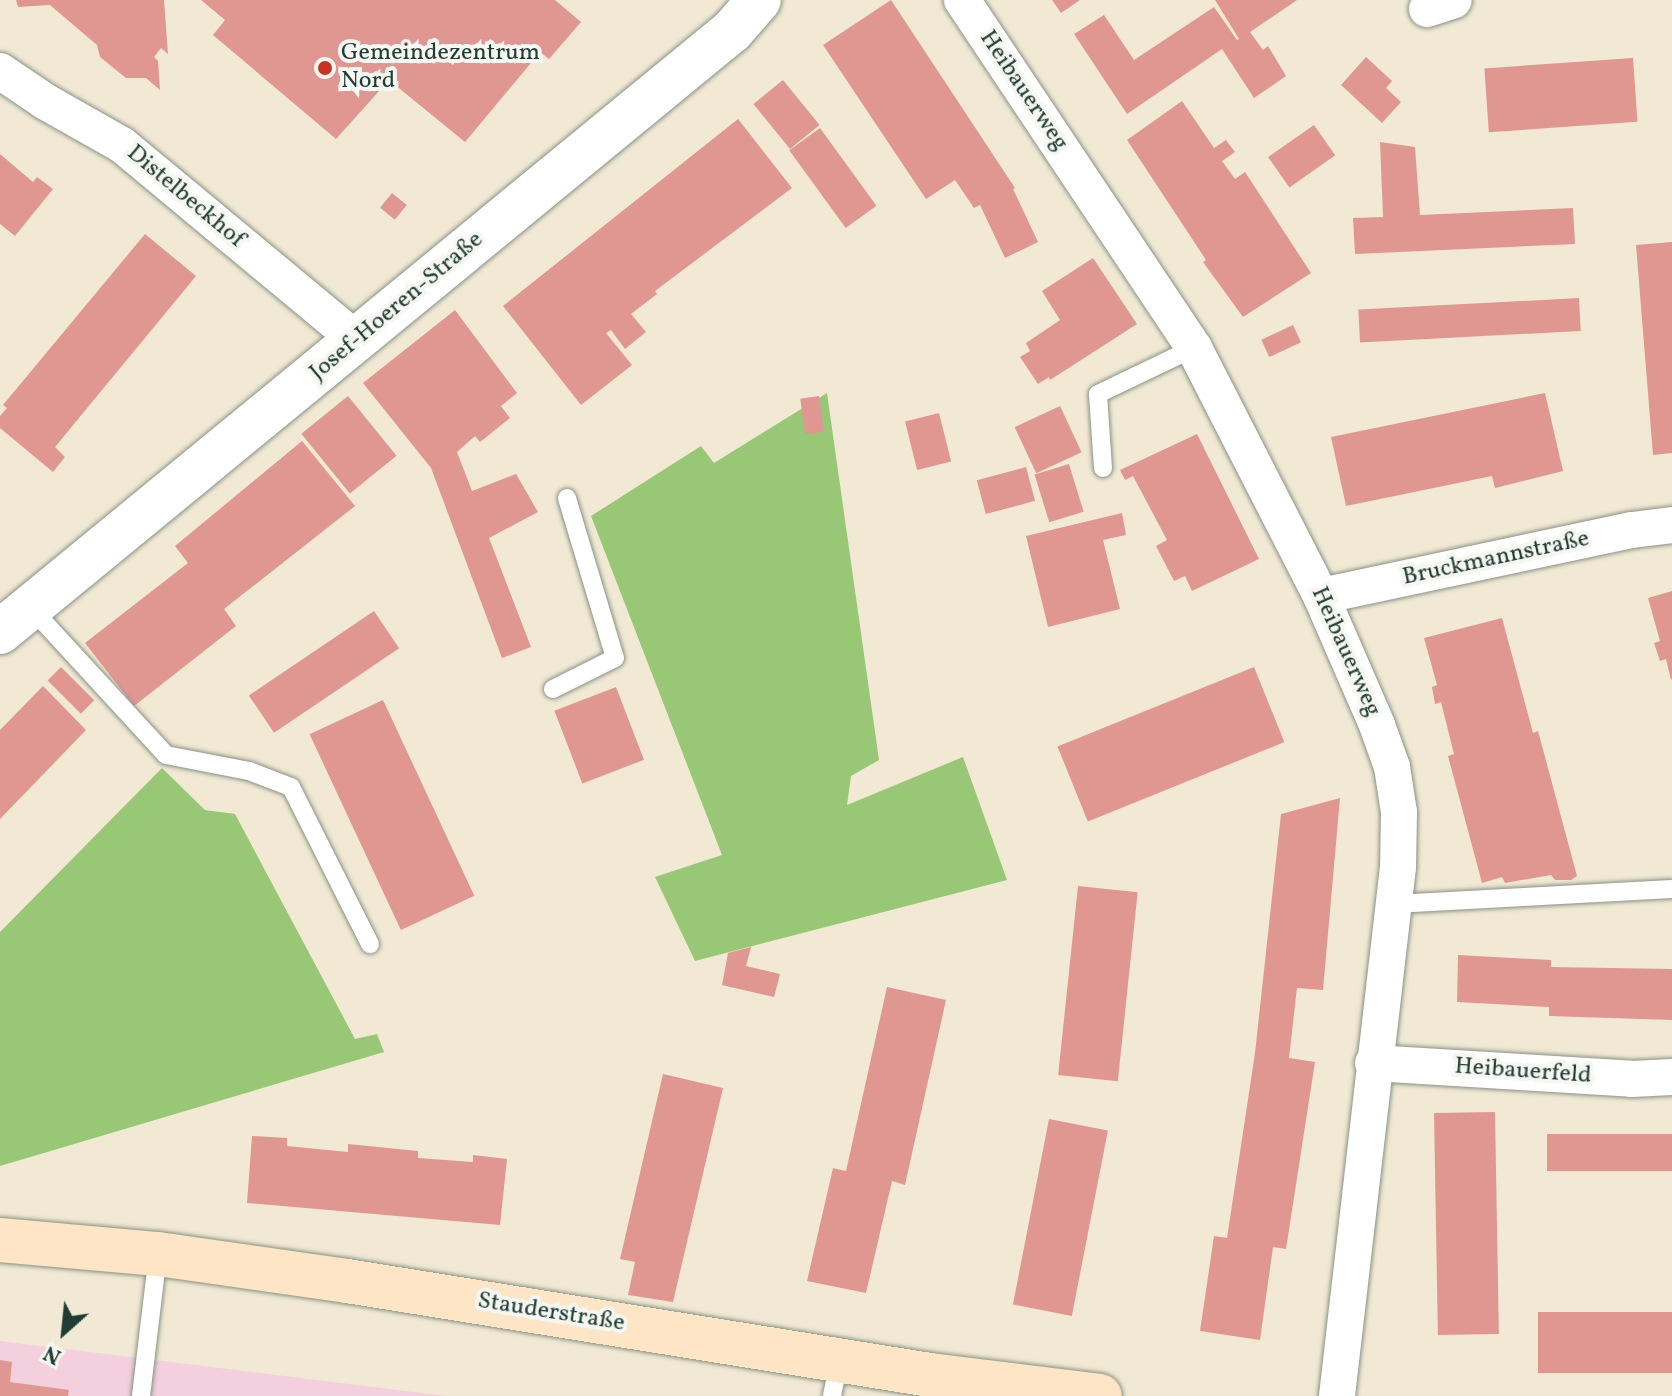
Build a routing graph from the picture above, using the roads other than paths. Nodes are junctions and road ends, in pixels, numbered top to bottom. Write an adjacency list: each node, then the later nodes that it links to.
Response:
1 (759, 0): 4 (street, Josef-Hoeren-Straße)
2 (962, 0): 5 (street, Heibauerweg)
3 (0, 71): 4 (street, Distelbeckhof)
4 (358, 341): 10 (street, Josef-Hoeren-Straße)
5 (1194, 348): 6 (lane); 9 (street, Heibauerweg)
6 (1103, 468)
7 (567, 498): 11 (lane)
8 (1672, 525): 9 (street, Bruckmannstraße)
9 (1321, 596): 13 (street, Heibauerweg)
10 (15, 619): 14 (lane, Josef-Hoeren-Straße)
11 (553, 689)
12 (1672, 889): 13 (lane)
13 (1394, 904): 15 (street, Heibauerweg)
14 (370, 944)
15 (1373, 1063): 16 (street, Heibauerfeld); 22 (street, Heibauerweg)
16 (1672, 1077)
17 (0, 1240): 18 (main road, Stauderstraße)
18 (158, 1254): 19 (main road, Stauderstraße); 20 (lane)
19 (835, 1378): 21 (main road, Stauderstraße)
20 (141, 1396)
21 (1100, 1396)
22 (1337, 1396)

